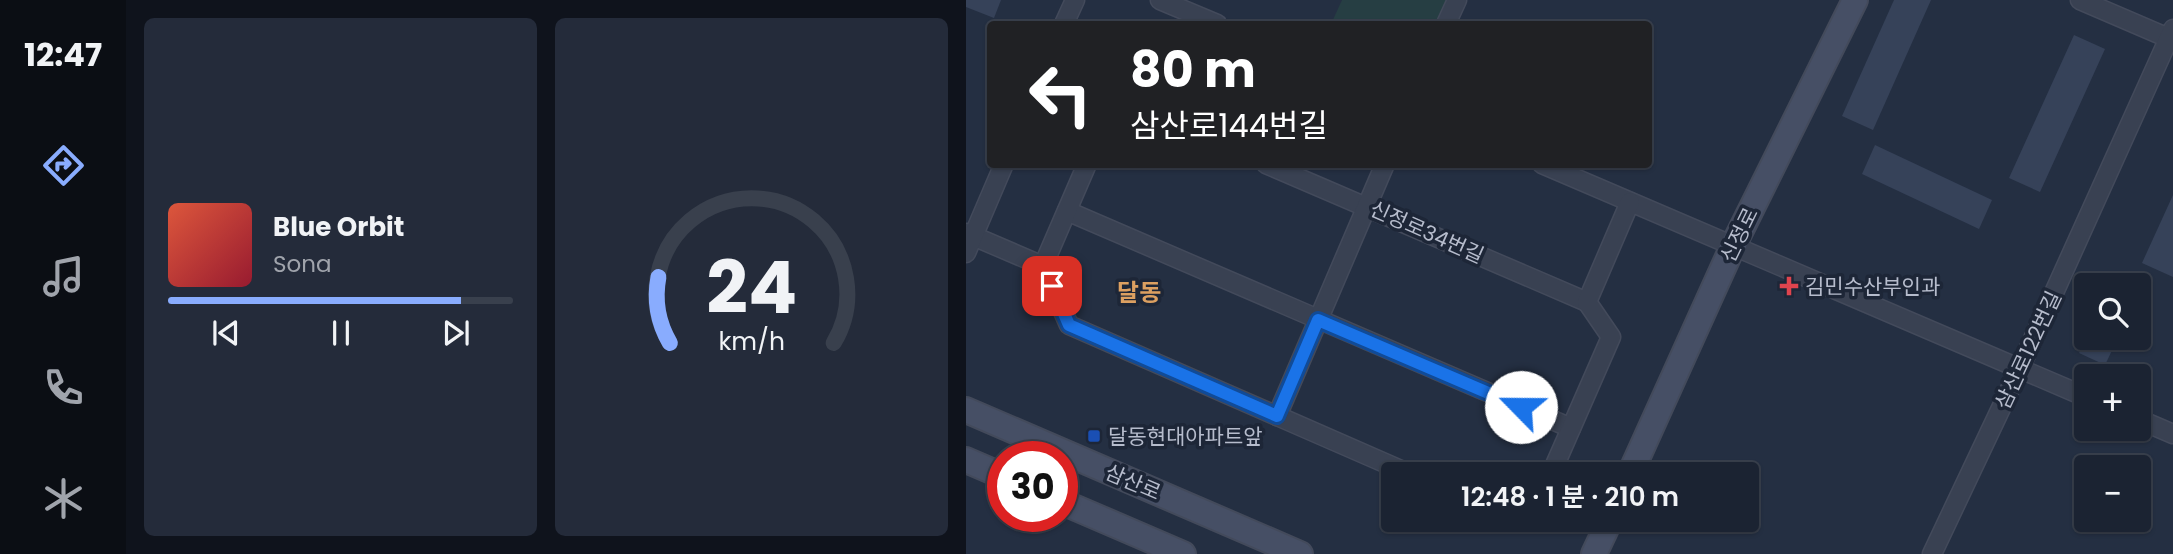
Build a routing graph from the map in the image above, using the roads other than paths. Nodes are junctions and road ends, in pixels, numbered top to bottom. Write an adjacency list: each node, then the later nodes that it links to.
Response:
1 (1074, 0): 7 (street)
2 (1160, 0): 6 (street)
3 (1457, 0): 8 (street)
4 (1855, 0): 19 (main road, 신정로)
5 (2080, 0): 9 (street)
6 (1199, 14)
7 (1065, 21)
8 (1447, 21)
9 (2172, 36): 24 (street, 삼산로122번길)
10 (1002, 168): 18 (street)
11 (1085, 168): 17 (street)
12 (1276, 168): 16 (street, 신정로34번길)
13 (1383, 168): 16 (street)
14 (1551, 168): 15 (street)
15 (1630, 202): 19 (street); 22 (street)
16 (1368, 206): 22 (street, 신정로34번길); 23 (street)
17 (1067, 211): 21 (street); 23 (street)
18 (970, 235): 20 (street); 21 (street)
19 (1733, 246): 24 (street); 34 (main road, 신정로)
20 (966, 253)
21 (1043, 266): 27 (street)
22 (1587, 302): 29 (street)
23 (1318, 320): 27 (street); 29 (street)
24 (2021, 368): 25 (street); 41 (street, 삼산로122번길)
25 (2074, 392)
26 (966, 410): 39 (main road, 삼산로)
27 (1277, 416): 32 (street)
28 (2151, 425): 30 (street)
29 (1571, 428): 33 (street)
30 (2173, 435)
31 (966, 460): 35 (main road)
32 (1382, 462)
33 (1556, 462)
34 (1635, 462)
35 (987, 469)
36 (1078, 509): 38 (main road)
37 (1604, 532): 40 (main road)
38 (1184, 554)
39 (1300, 554)
40 (1594, 554)
41 (1932, 554)

